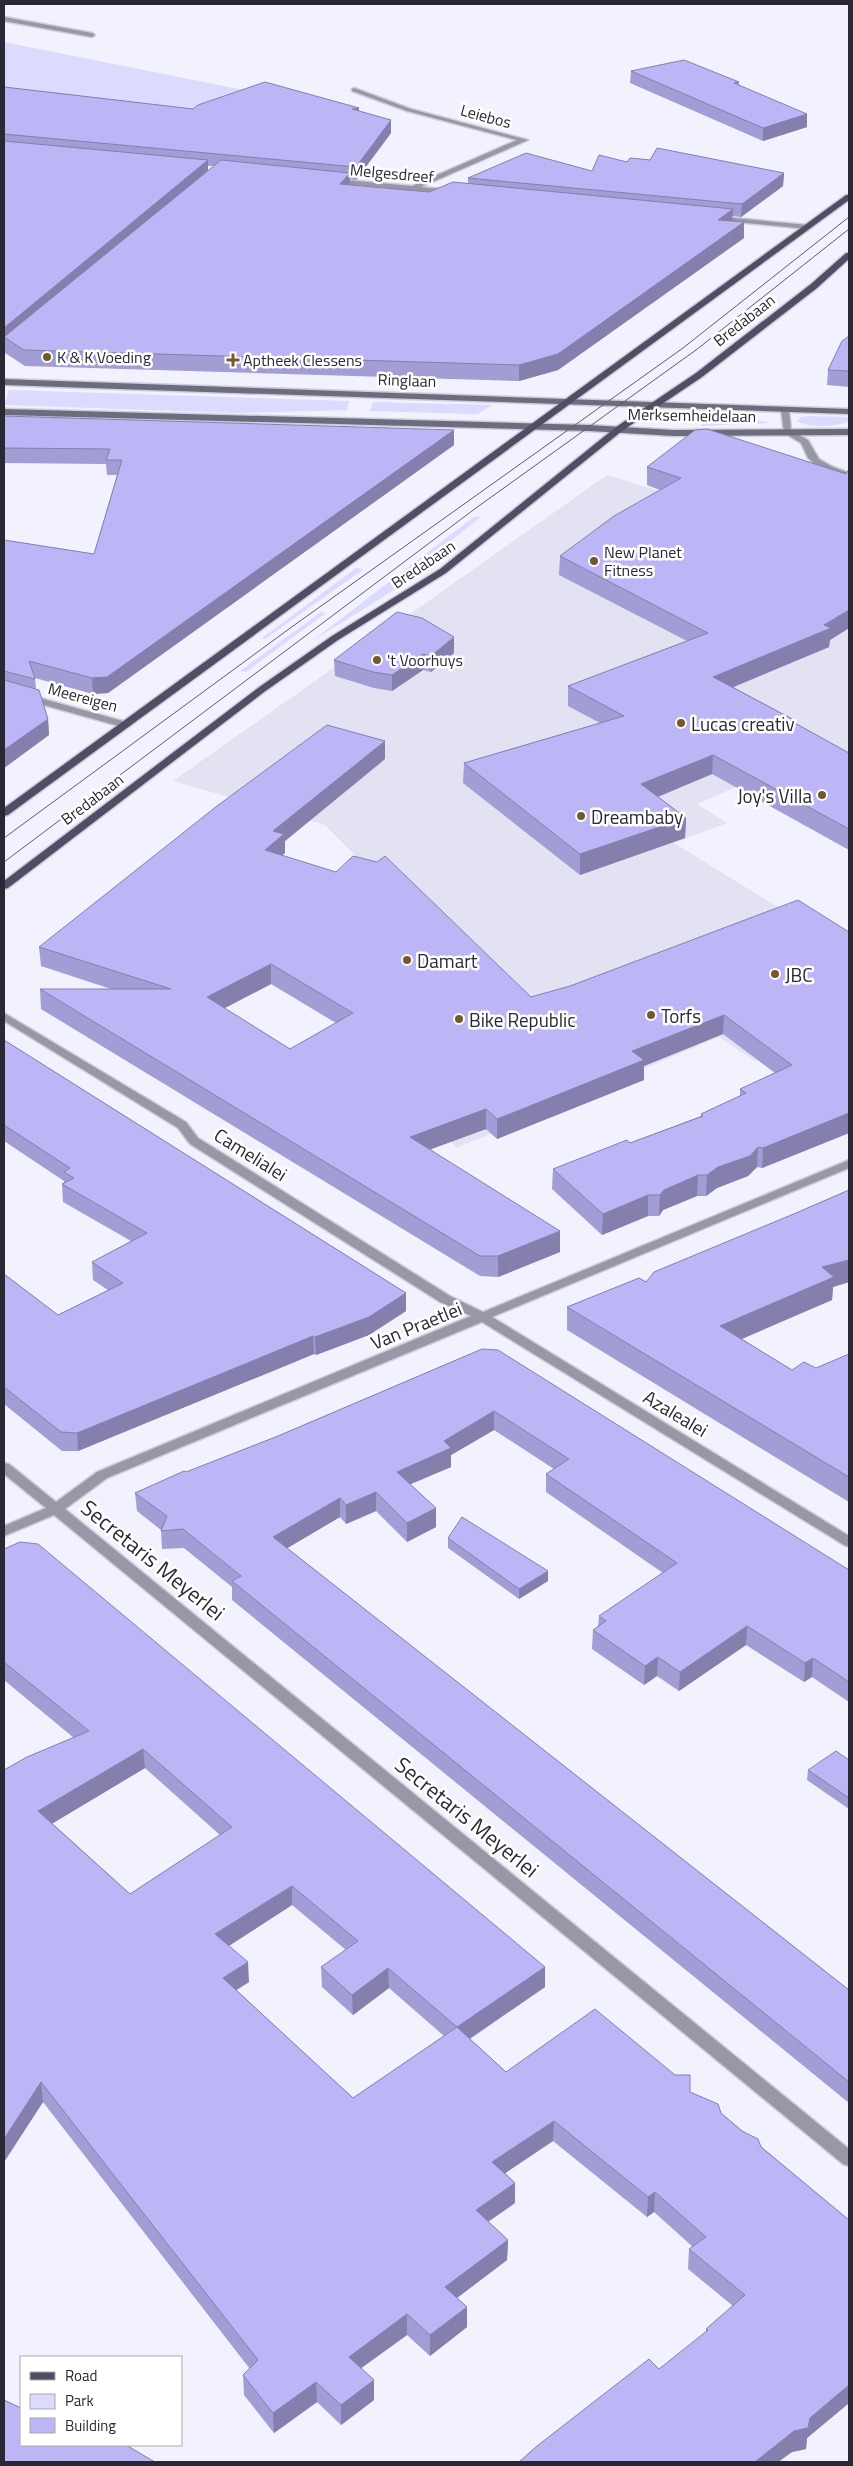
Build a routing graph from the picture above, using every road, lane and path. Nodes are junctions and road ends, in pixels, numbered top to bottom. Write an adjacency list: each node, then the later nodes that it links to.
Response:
1 (4, 19): 2 (street)
2 (92, 35)
3 (354, 90): 5 (street, Leiebos)
4 (326, 180): 5 (street, Melgesdreef)
5 (412, 188): 6 (street, Melgesdreef)
6 (460, 193)
7 (849, 197): 9 (main road, Bredabaan)
8 (704, 217): 9 (street)
9 (808, 227): 12 (main road, Bredabaan)
10 (849, 255): 13 (main road, Bredabaan)
11 (4, 382): 12 (street, Ringlaan)
12 (570, 401): 13 (street, Ringlaan); 17 (main road, Bredabaan)
13 (659, 404): 14 (street, Merksemheidelaan); 18 (main road, Bredabaan)
14 (785, 410): 16 (street, Merksemheidelaan); 19 (street)
15 (4, 412): 17 (street)
16 (849, 412)
17 (535, 426): 18 (street, Merksemheidelaan); 23 (main road, Bredabaan)
18 (619, 429): 19 (street, Merksemheidelaan); 25 (main road, Bredabaan)
19 (787, 431): 20 (street, Merksemheidelaan); 21 (street)
20 (849, 432)
21 (849, 476)
22 (4, 691): 23 (street, Meereigen)
23 (126, 725): 24 (main road, Bredabaan)
24 (4, 813)
25 (4, 886)
26 (4, 1016): 28 (street, Camelialei)
27 (849, 1164): 28 (street, Van Praetlei)
28 (483, 1317): 30 (street, Van Praetlei); 32 (street, Azalealei)
29 (4, 1467): 30 (street, Secretaris Meyerlei)
30 (56, 1509): 31 (street, Van Praetlei); 33 (street, Secretaris Meyerlei)
31 (4, 1531)
32 (849, 1542)
33 (849, 2159)

